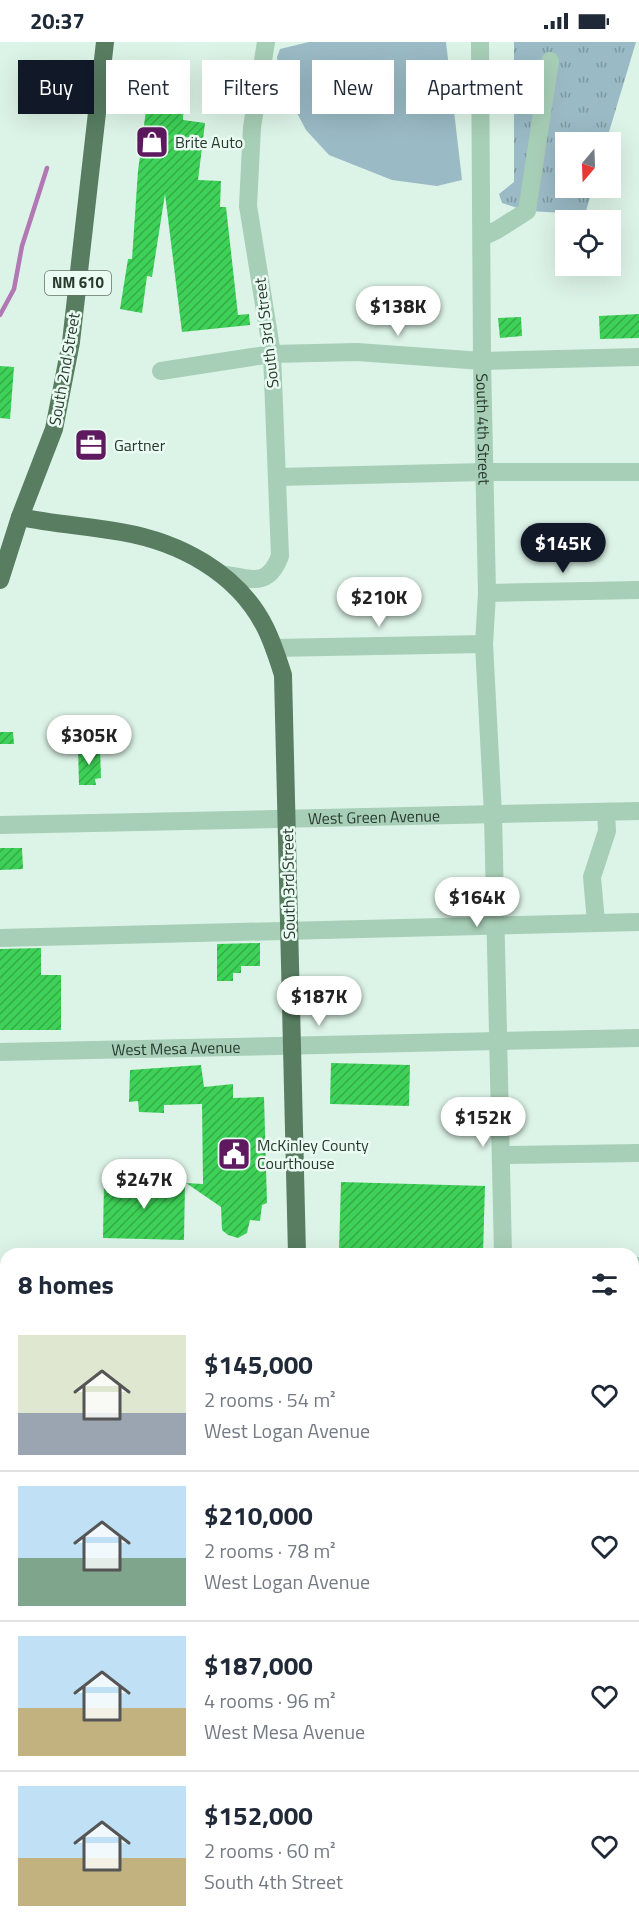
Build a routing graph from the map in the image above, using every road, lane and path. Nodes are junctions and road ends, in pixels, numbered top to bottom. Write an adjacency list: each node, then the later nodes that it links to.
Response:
1 (105, 42): 13 (main road, South 2nd Street / NM 610)
2 (266, 42): 6 (street, South 3rd Street)
3 (480, 42): 5 (street, South 4th Street)
4 (550, 61): 5 (street)
5 (483, 237): 8 (street, South 4th Street)
6 (272, 354): 8 (street); 9 (street); 12 (street, South 3rd Street)
7 (639, 357): 8 (street)
8 (482, 361): 10 (street, South 4th Street)
9 (161, 371)
10 (484, 472): 11 (street); 12 (street); 17 (street, South 4th Street)
11 (639, 472)
12 (277, 477): 14 (street, South 3rd Street)
13 (20, 517): 14 (main road, South 3rd Street); 15 (main road, South 2nd Street / NM 610)
14 (222, 574): 19 (main road, South 3rd Street)
15 (0, 580)
16 (639, 590): 17 (street)
17 (487, 593): 18 (street, South 4th Street)
18 (484, 644): 19 (street); 22 (street, South 4th Street)
19 (274, 648): 23 (main road, South 3rd Street)
20 (639, 811): 21 (street, West Green Avenue)
21 (606, 812): 22 (street, West Green Avenue); 25 (street)
22 (493, 814): 23 (street, West Green Avenue); 27 (street, South 4th Street)
23 (286, 819): 24 (street, West Green Avenue); 28 (main road, South 3rd Street)
24 (0, 825)
25 (596, 922): 26 (street); 27 (street)
26 (639, 922)
27 (495, 927): 28 (street); 31 (street, South 4th Street)
28 (289, 930): 29 (street); 32 (main road, South 3rd Street)
29 (0, 938)
30 (639, 1038): 31 (street, West Mesa Avenue)
31 (498, 1041): 32 (street, West Mesa Avenue); 35 (street)
32 (292, 1046): 33 (street, West Mesa Avenue); 36 (main road, South 3rd Street)
33 (0, 1052)
34 (639, 1153): 35 (street)
35 (501, 1155): 37 (street)
36 (297, 1248)
37 (503, 1248)

